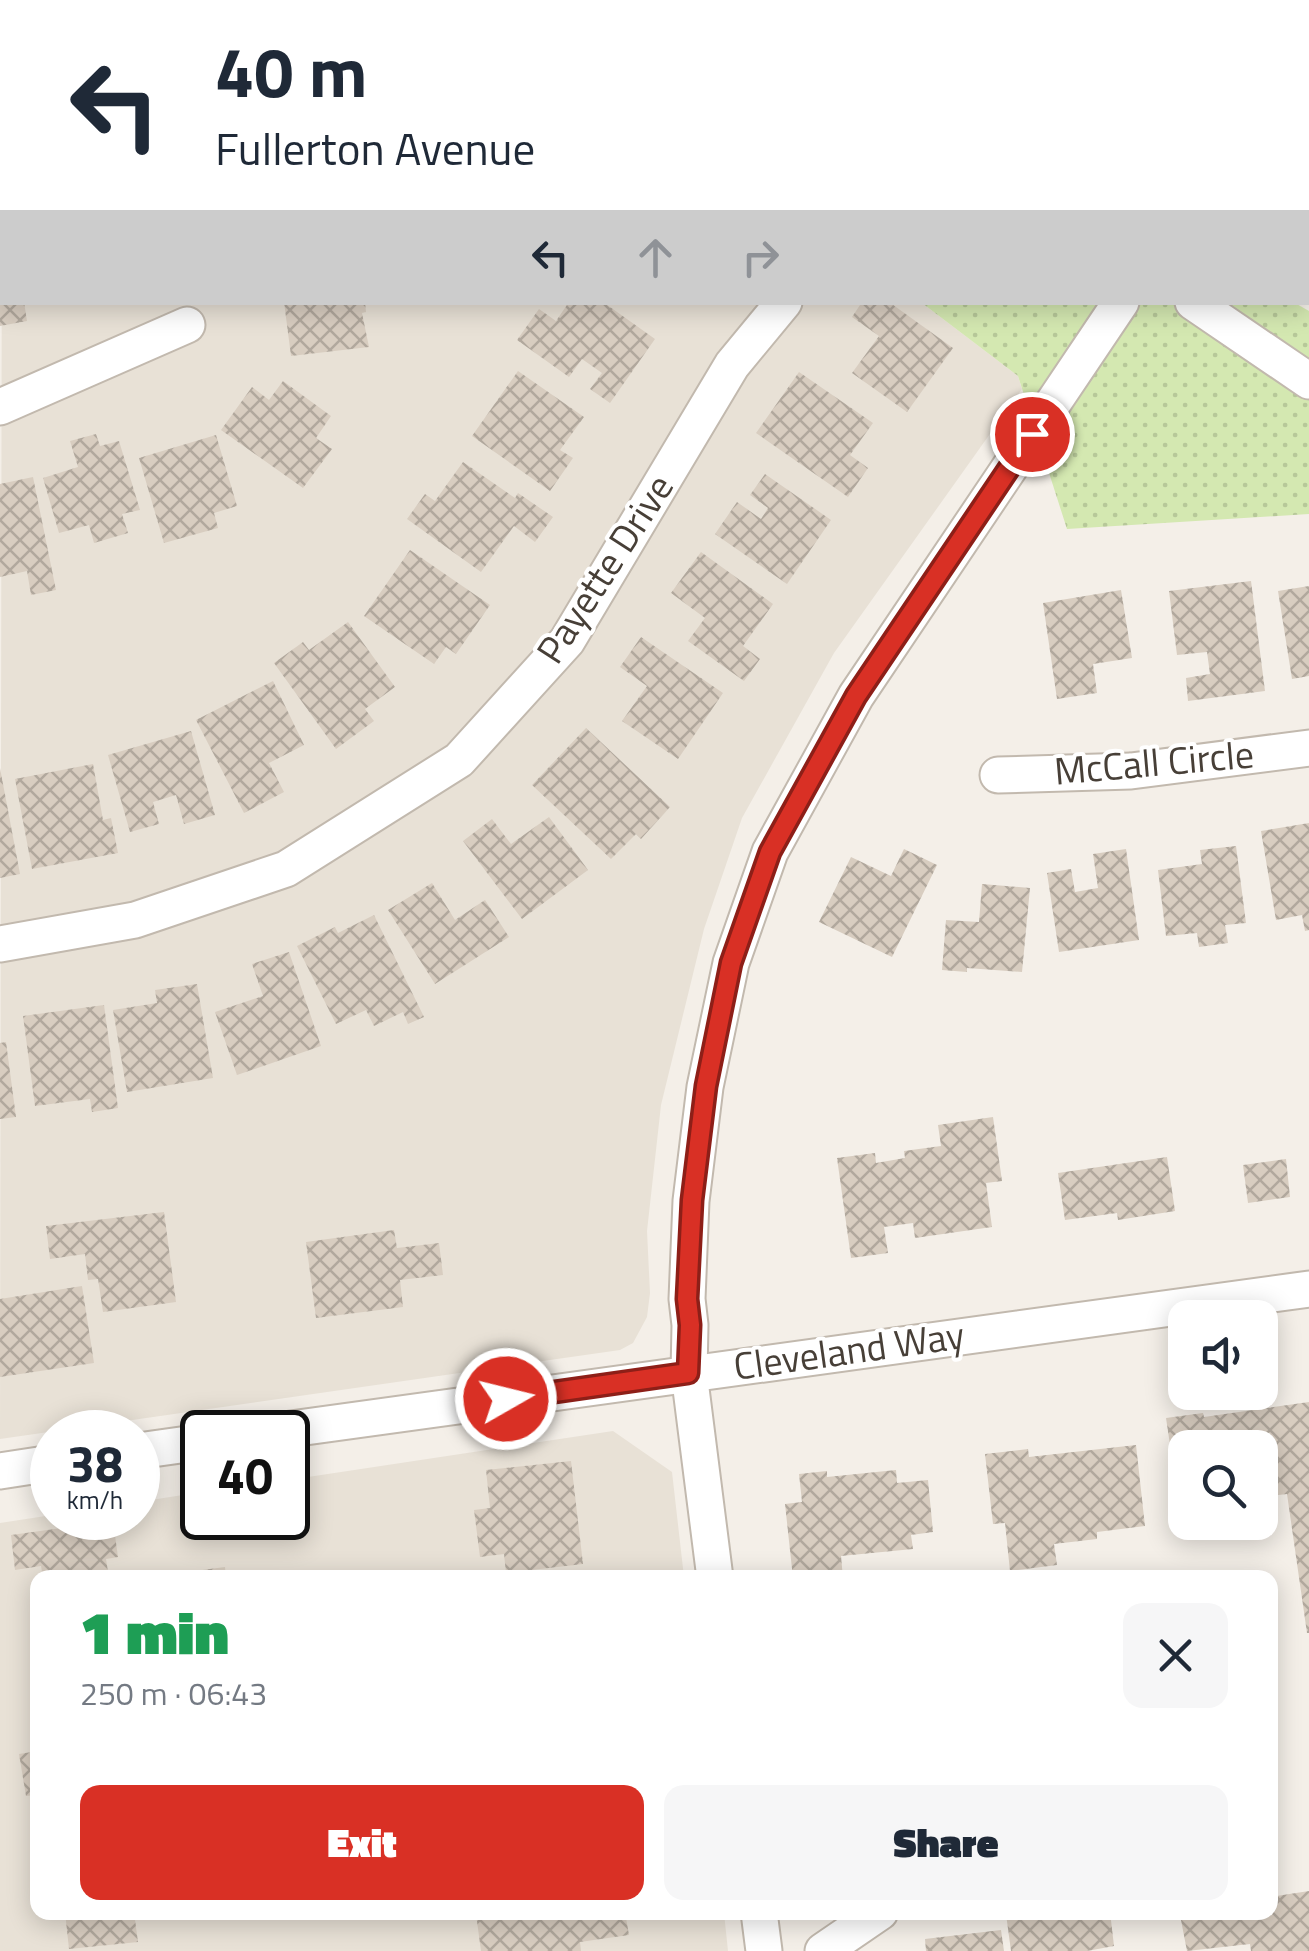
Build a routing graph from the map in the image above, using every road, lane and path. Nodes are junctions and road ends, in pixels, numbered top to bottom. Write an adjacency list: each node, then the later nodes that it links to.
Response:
1 (782, 305): 9 (street, Payette Drive)
2 (1119, 305): 11 (street)
3 (1197, 305): 5 (street)
4 (187, 326): 6 (street)
5 (1309, 381)
6 (0, 407)
7 (1309, 748): 8 (street, McCall Circle)
8 (998, 775)
9 (0, 944)
10 (1309, 1288): 11 (street, Cleveland Way)
11 (688, 1373): 12 (street, Cleveland Way); 15 (street)
12 (310, 1426)
13 (30, 1466): 14 (street)
14 (0, 1470)
15 (714, 1570)
16 (760, 1920): 18 (street)
17 (868, 1920): 19 (street)
18 (764, 1951)
19 (823, 1951)

